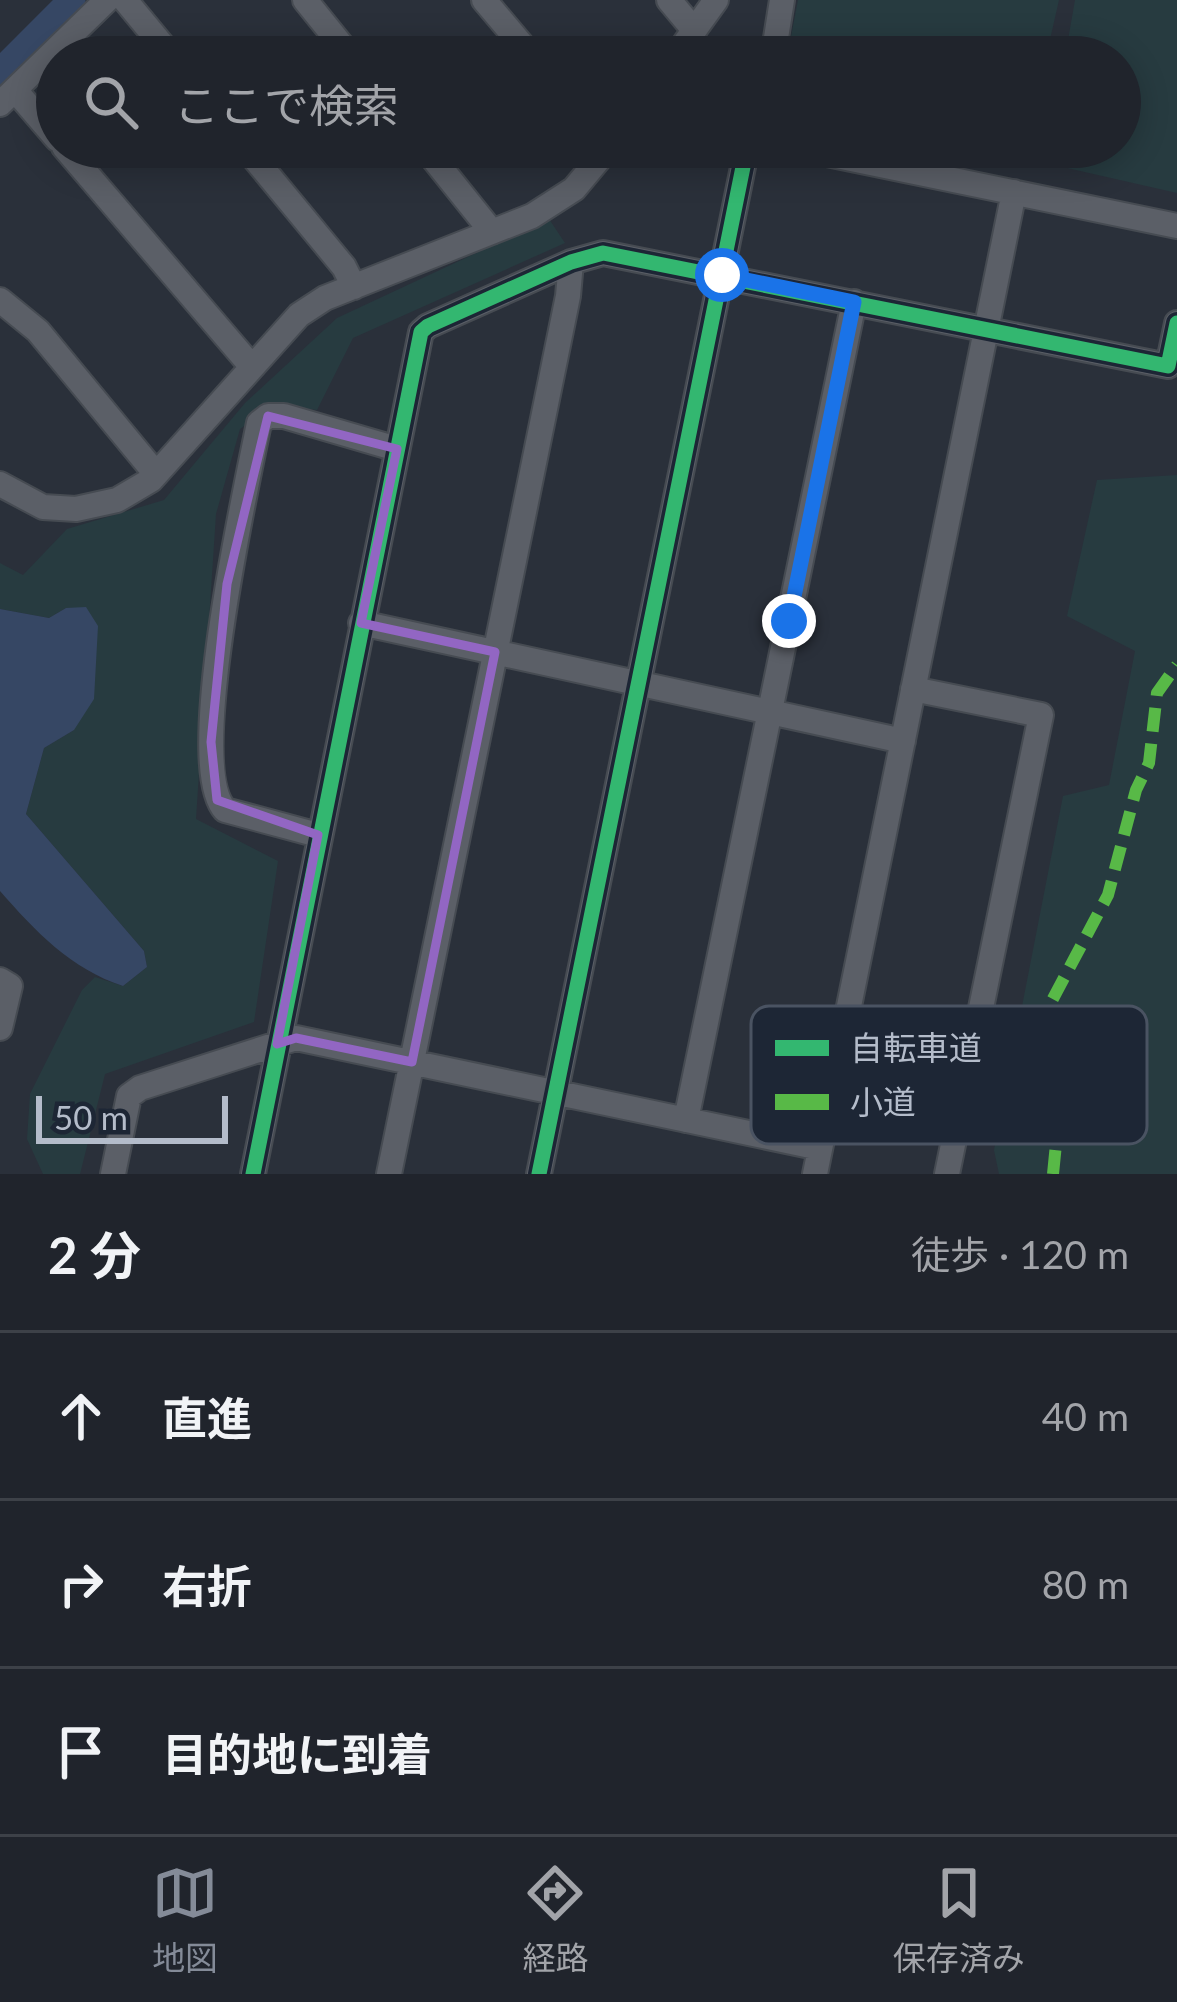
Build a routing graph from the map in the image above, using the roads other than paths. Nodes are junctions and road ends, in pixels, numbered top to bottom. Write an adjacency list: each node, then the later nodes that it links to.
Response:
1 (107, 0): 9 (street)
2 (125, 0): 10 (street)
3 (305, 0): 11 (street)
4 (484, 0): 12 (street)
5 (669, 0): 8 (street)
6 (716, 0): 8 (street)
7 (782, 0): 14 (street)
8 (694, 31): 13 (street)
9 (70, 36)
10 (155, 36)
11 (334, 36)
12 (514, 36)
13 (690, 36)
14 (776, 36)
15 (36, 70): 16 (street)
16 (8, 97): 17 (street)
17 (36, 121)
18 (82, 168): 34 (street)
19 (262, 168): 29 (street)
20 (441, 168): 26 (street)
21 (591, 168): 26 (street)
22 (745, 168): 28 (street)
23 (896, 168): 24 (street)
24 (1014, 192): 25 (street); 33 (street)
25 (1177, 226)
26 (492, 232): 29 (street)
27 (571, 262): 28 (street); 35 (street); 39 (street)
28 (722, 275): 31 (street); 40 (street)
29 (354, 286): 34 (street)
30 (0, 300): 36 (street)
31 (854, 302): 33 (street); 42 (street)
32 (1177, 323): 33 (street)
33 (986, 329): 41 (street)
34 (252, 367): 36 (street)
35 (398, 449): 38 (street); 44 (street)
36 (156, 474): 37 (street)
37 (0, 484)
38 (361, 623): 39 (street); 44 (street)
39 (495, 652): 40 (street); 50 (street)
40 (638, 684): 42 (street); 51 (street)
41 (913, 689): 43 (street); 47 (street)
42 (770, 712): 43 (street); 52 (street)
43 (903, 741): 46 (street)
44 (318, 835): 49 (street)
45 (0, 980): 48 (street)
46 (849, 1006)
47 (982, 1006)
48 (0, 1028)
49 (277, 1044): 50 (street); 58 (street); 59 (street)
50 (412, 1061): 51 (street); 60 (street)
51 (556, 1092): 52 (street); 61 (street)
52 (686, 1120): 53 (street)
53 (751, 1134)
54 (801, 1144): 57 (street)
55 (821, 1144): 57 (street)
56 (953, 1144): 63 (street)
57 (820, 1148): 62 (street)
58 (113, 1174)
59 (253, 1174)
60 (389, 1174)
61 (539, 1174)
62 (815, 1174)
63 (947, 1174)

